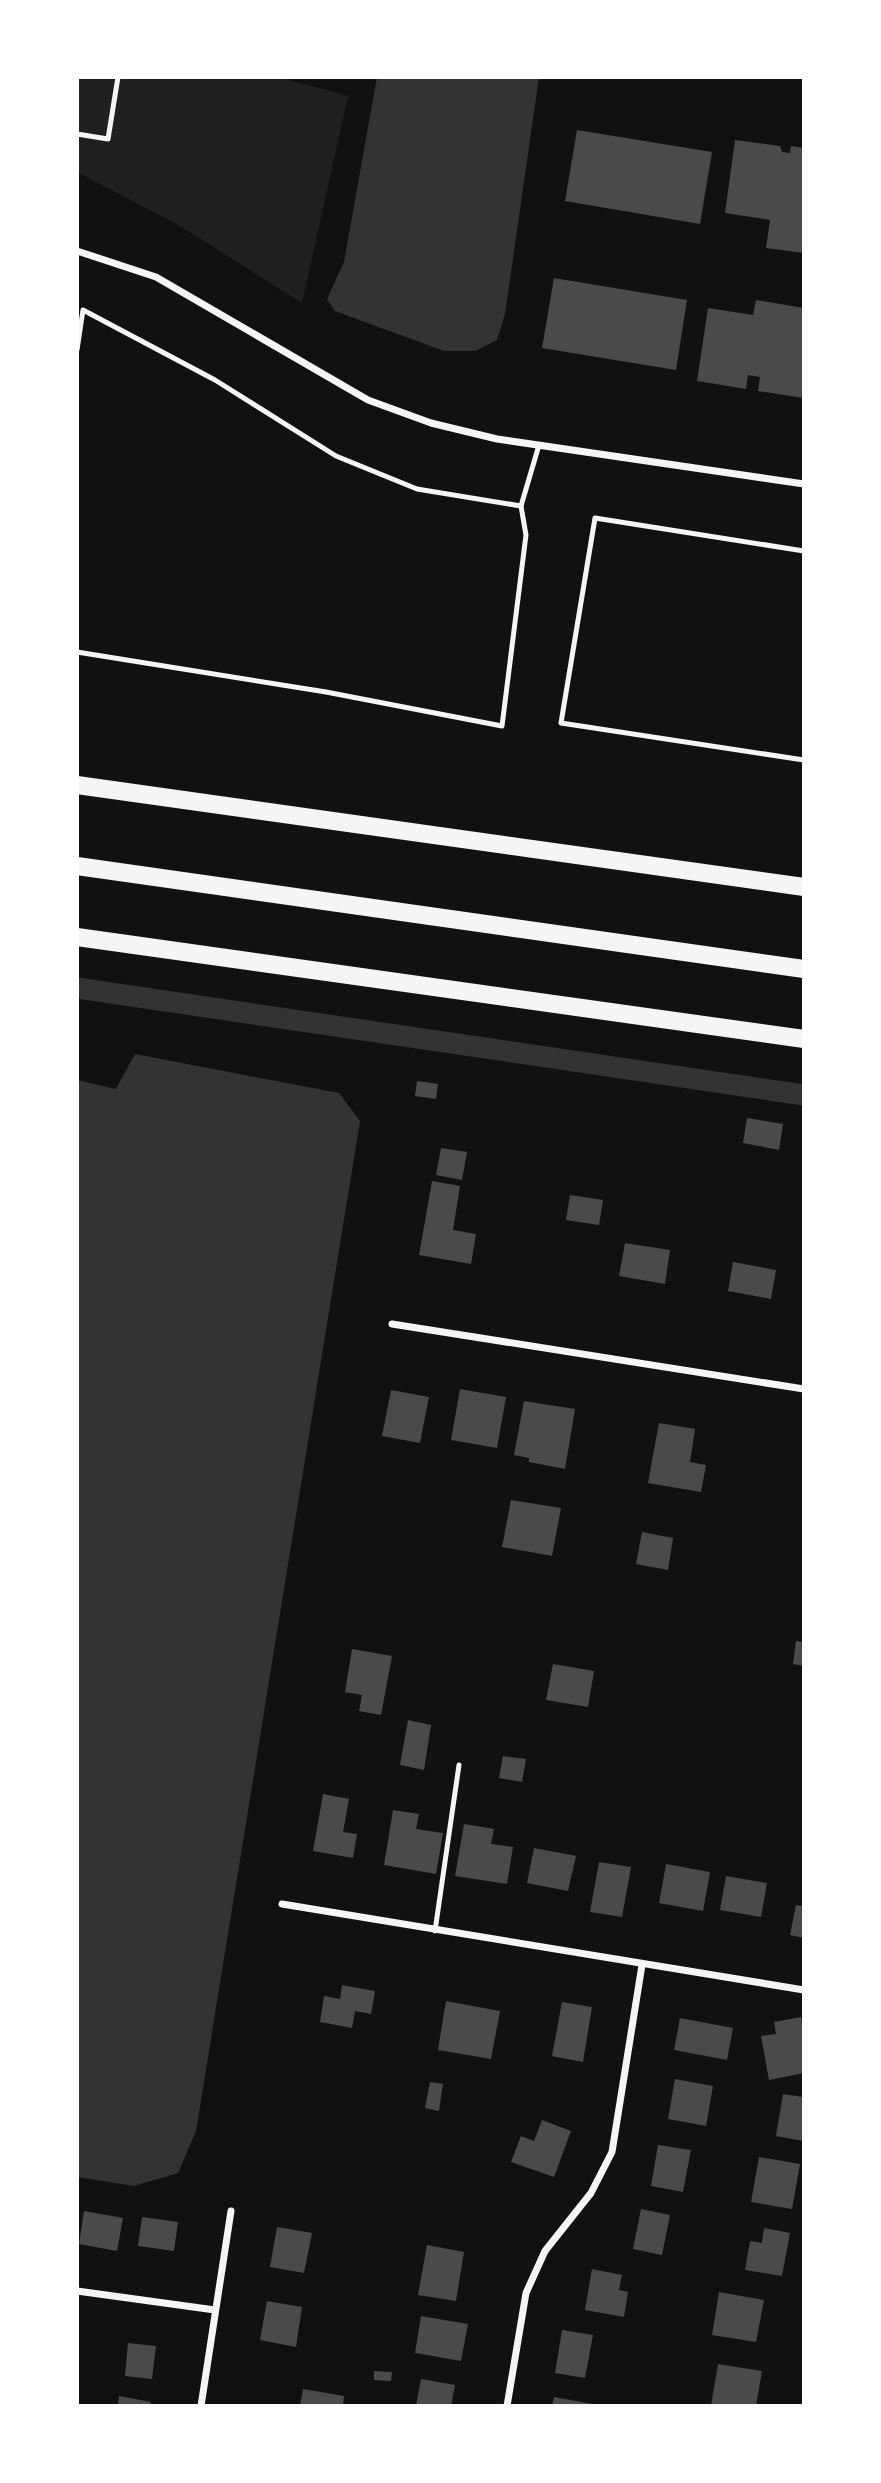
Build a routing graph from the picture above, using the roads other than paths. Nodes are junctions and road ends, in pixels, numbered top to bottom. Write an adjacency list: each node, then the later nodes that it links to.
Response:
1 (118, 77): 2 (lane)
2 (77, 134)
3 (77, 251): 5 (street)
4 (77, 349): 7 (lane)
5 (539, 446): 6 (street); 7 (lane)
6 (804, 484)
7 (521, 506): 9 (lane)
8 (804, 551): 10 (lane)
9 (77, 652)
10 (804, 760)
11 (77, 785): 13 (highway)
12 (77, 866): 15 (highway)
13 (804, 887)
14 (77, 937): 16 (highway)
15 (804, 969)
16 (804, 1039)
17 (391, 1324): 18 (street)
18 (804, 1389)
19 (459, 1765): 21 (lane)
20 (282, 1904): 21 (street)
21 (435, 1931): 22 (street)
22 (642, 1965): 23 (street); 28 (street)
23 (804, 1990)
24 (231, 2211): 26 (street)
25 (77, 2291): 26 (street)
26 (215, 2310): 27 (street)
27 (201, 2406)
28 (507, 2406)

